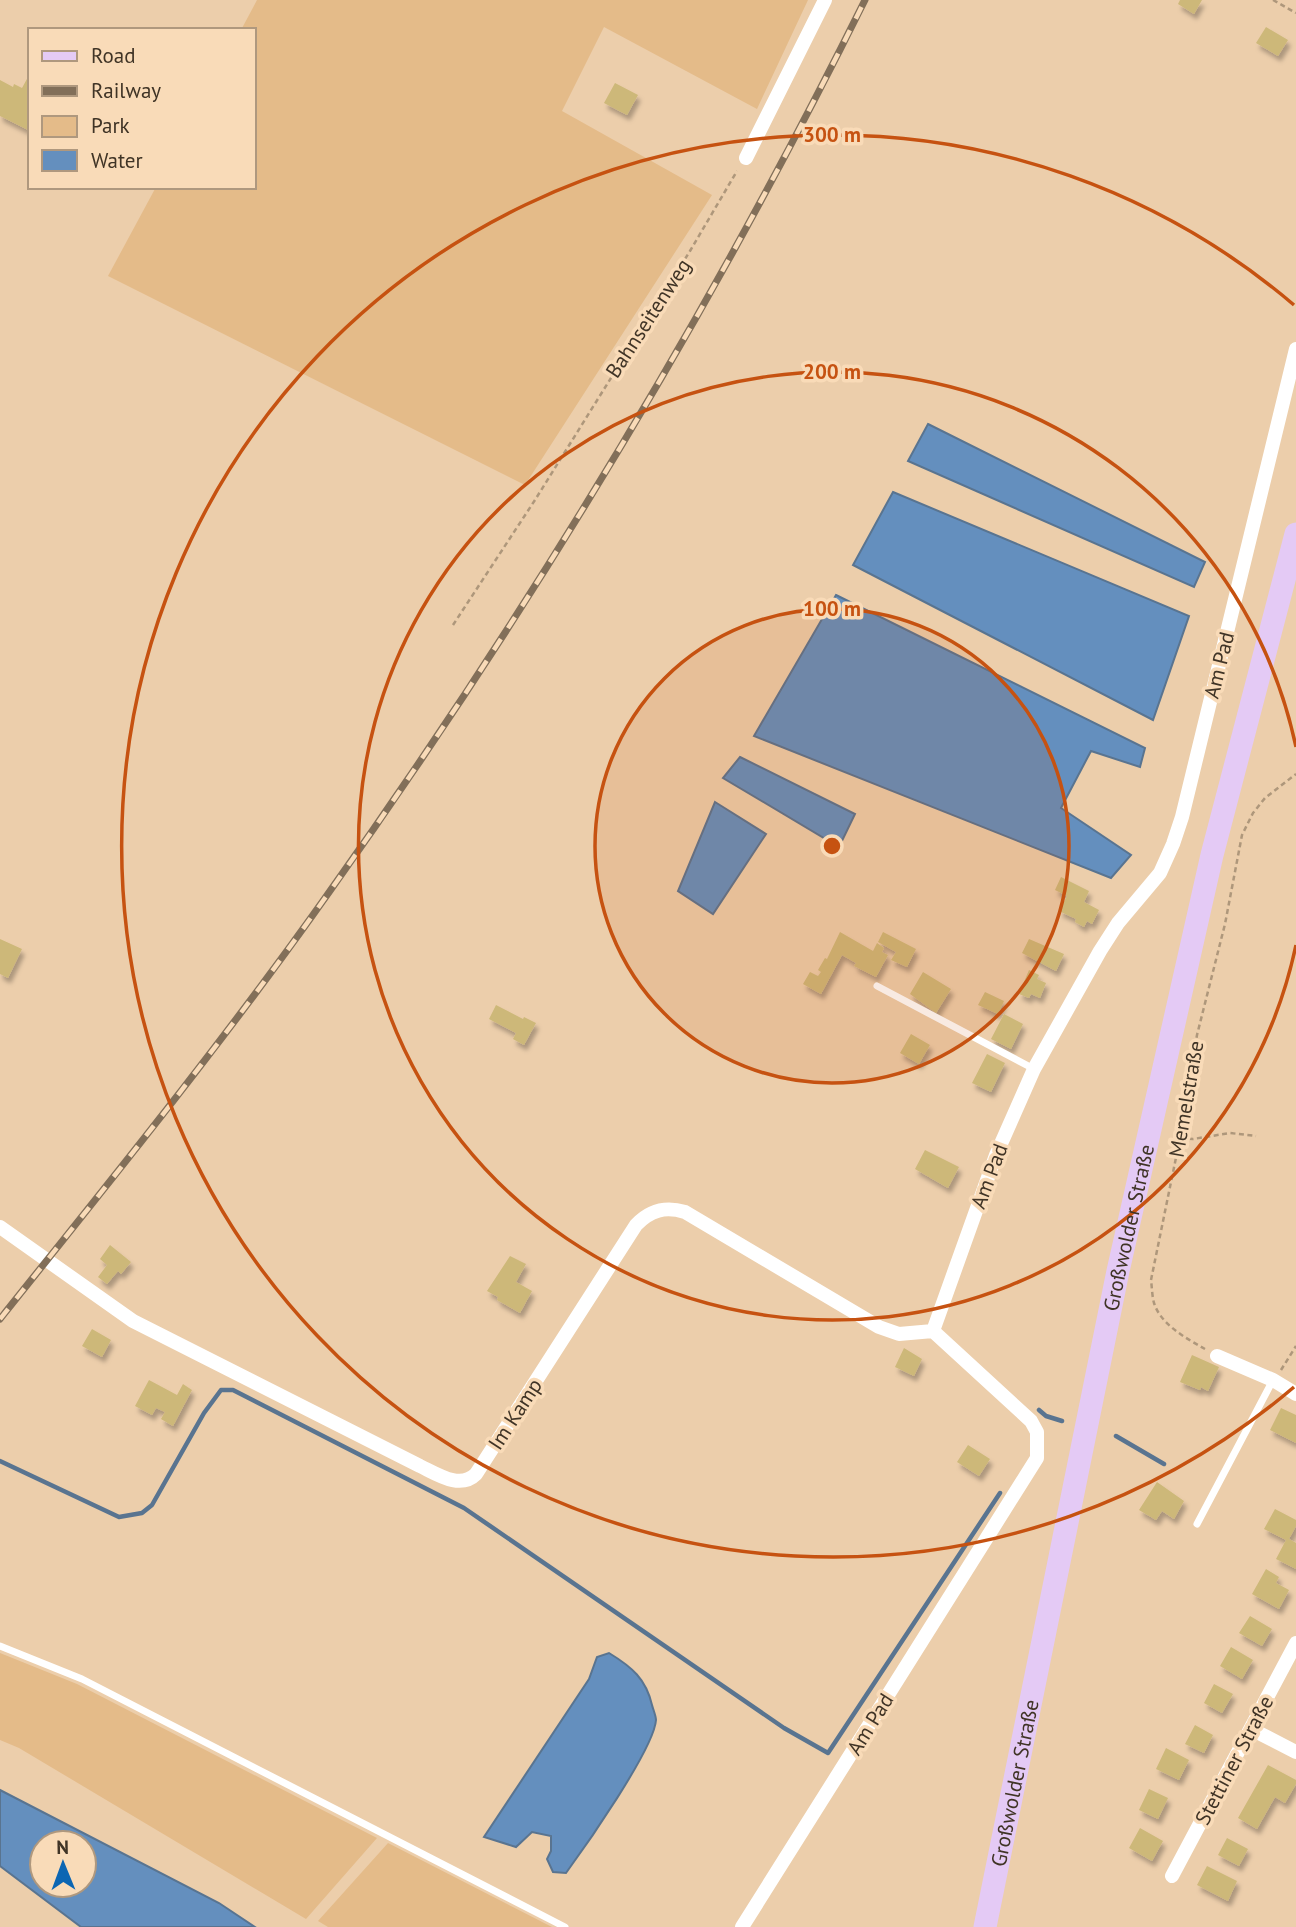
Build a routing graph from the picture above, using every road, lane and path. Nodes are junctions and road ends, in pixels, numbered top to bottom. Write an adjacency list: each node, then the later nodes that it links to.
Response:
1 (825, 0): 4 (street)
2 (1273, 0): 3 (path)
3 (1296, 13)
4 (746, 158): 7 (path, Bahnseitenweg)
5 (1296, 349): 10 (street, Am Pad)
6 (1296, 534): 27 (main road, Großwolder Straße)
7 (453, 625)
8 (1296, 774): 12 (path, Memelstraße)
9 (877, 986): 10 (lane)
10 (1034, 1069): 14 (street, Am Pad)
11 (1256, 1136): 12 (path)
12 (1180, 1138): 16 (path, Memelstraße)
13 (0, 1227): 14 (street, Im Kamp)
14 (933, 1331): 26 (street, Am Pad)
15 (1296, 1346): 17 (path)
16 (1217, 1356): 17 (street)
17 (1273, 1380): 18 (street); 19 (lane)
18 (1296, 1394)
19 (1197, 1524)
20 (1296, 1643): 22 (street, Stettiner Straße)
21 (0, 1646): 25 (lane)
22 (1251, 1729): 23 (street); 24 (street, Stettiner Straße)
23 (1296, 1752)
24 (1171, 1877)
25 (565, 1927)
26 (742, 1927)
27 (985, 1927)

